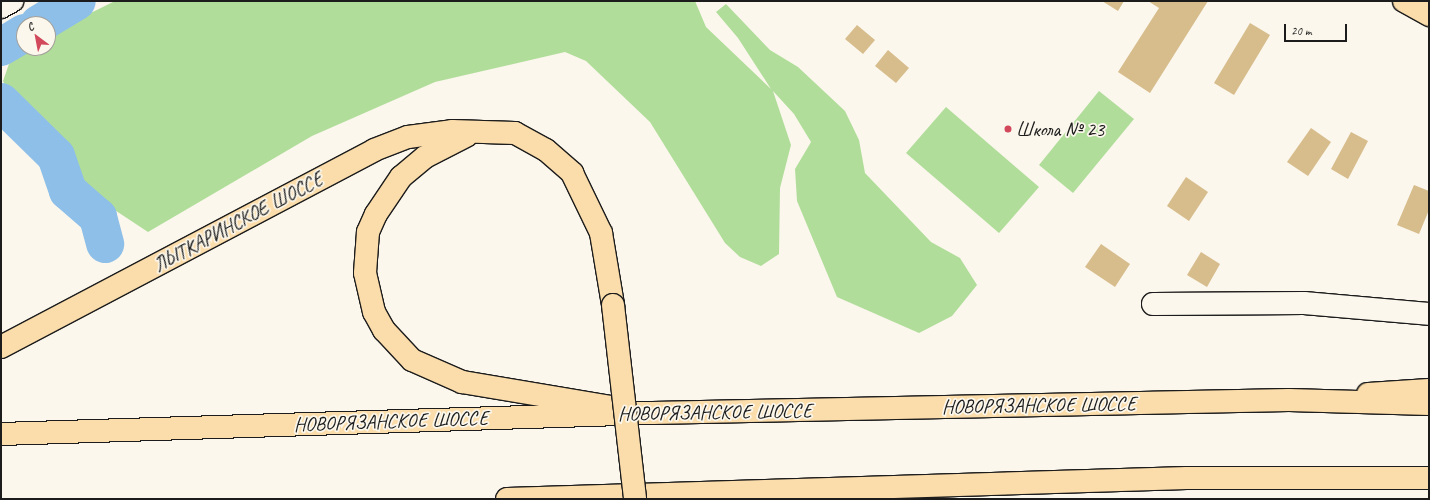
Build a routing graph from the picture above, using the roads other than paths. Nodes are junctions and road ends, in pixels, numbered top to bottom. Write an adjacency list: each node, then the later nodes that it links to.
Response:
1 (12, 1): 3 (street)
2 (1404, 1): 4 (main road)
3 (1, 7)
4 (1429, 15)
5 (485, 130): 8 (main road, ЛЫТКАРИНСКОЕ ШОССЕ); 12 (main road, ЛЫТКАРИНСКОЕ ШОССЕ); 16 (main road, ЛЫТКАРИНСКОЕ ШОССЕ, bridge)
6 (1153, 304): 7 (street)
7 (1429, 314)
8 (1, 347)
9 (1429, 390): 10 (main road, НОВОРЯЗАНСКОЕ ШОССЕ)
10 (1289, 400): 11 (main road); 12 (main road, НОВОРЯЗАНСКОЕ ШОССЕ)
11 (1429, 404)
12 (652, 413): 13 (main road, НОВОРЯЗАНСКОЕ ШОССЕ)
13 (1, 434)
14 (1429, 478): 15 (main road)
15 (507, 499)
16 (635, 499)

